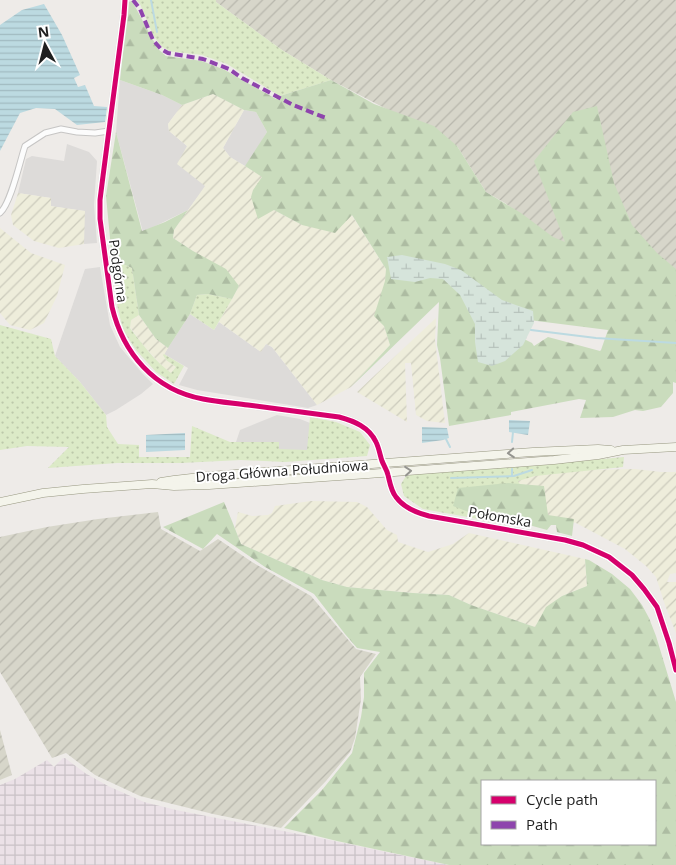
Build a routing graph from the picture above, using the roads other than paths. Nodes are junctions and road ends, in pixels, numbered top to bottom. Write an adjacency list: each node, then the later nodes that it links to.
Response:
1 (125, 0): 2 (street, Podgórna)
2 (109, 131): 3 (street); 4 (street, Podgórna)
3 (0, 213)
4 (304, 412): 7 (street, Połomska)
5 (676, 446): 6 (main road, Droga Główna Południowa)
6 (623, 450): 7 (main road, Droga Główna Południowa, one-way to 7); 8 (main road, Droga Główna Południowa, one-way to 6)
7 (383, 463): 8 (street, Połomska); 9 (main road, Droga Główna Południowa)
8 (388, 472): 9 (main road, Droga Główna Południowa); 11 (street, Połomska)
9 (152, 484): 10 (main road, Droga Główna Południowa)
10 (0, 502)
11 (676, 670)

